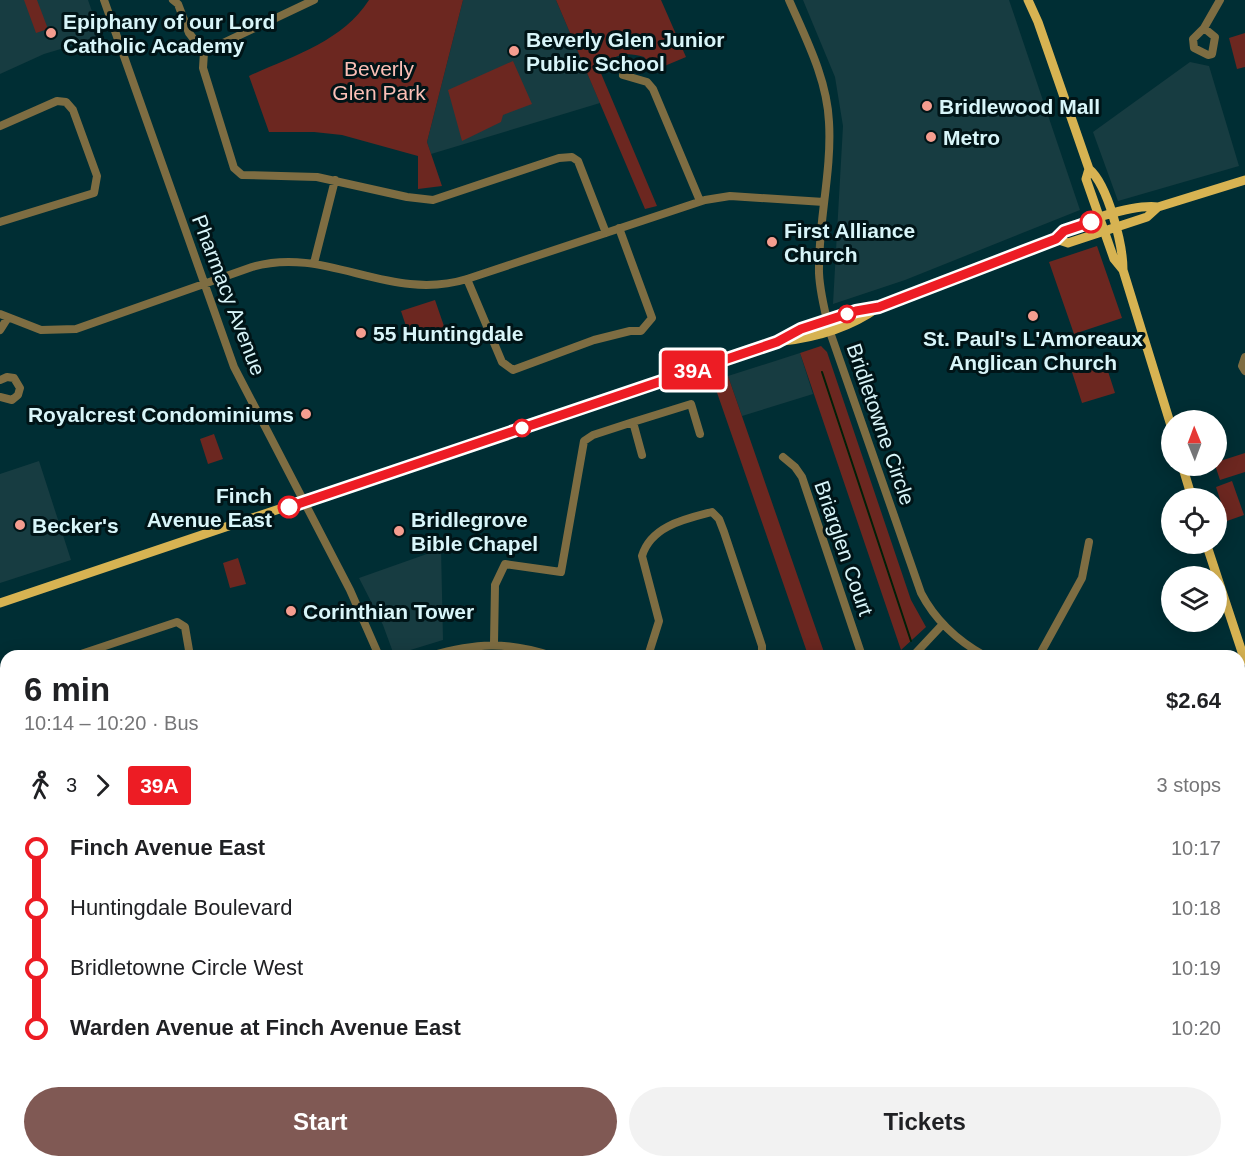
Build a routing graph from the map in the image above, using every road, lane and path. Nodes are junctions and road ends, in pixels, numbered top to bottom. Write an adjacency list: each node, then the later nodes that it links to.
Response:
1 (104, 0): 28 (street, Pharmacy Avenue)
2 (314, 0): 8 (street)
3 (789, 0): 15 (street, Bridletowne Circle)
4 (1028, 0): 11 (main road)
5 (1220, 0): 7 (street)
6 (179, 1): 8 (street)
7 (1204, 28)
8 (204, 52): 12 (street)
9 (623, 75): 14 (street)
10 (0, 126): 19 (street)
11 (1089, 169): 17 (main road); 18 (main road)
12 (335, 180): 23 (street); 25 (street)
13 (1245, 180): 16 (main road)
14 (700, 201): 15 (street); 21 (street)
15 (824, 202): 31 (street, Bridletowne Circle)
16 (1158, 207): 17 (main road); 20 (main road)
17 (1111, 215): 18 (main road); 20 (main road)
18 (1100, 219): 22 (main road); 24 (main road)
19 (0, 222)
20 (1115, 227): 22 (main road); 26 (main road)
21 (619, 228): 23 (street); 27 (street)
22 (1105, 230): 24 (main road); 26 (main road)
23 (606, 232): 27 (street)
24 (1056, 239): 29 (main road)
25 (314, 263): 27 (street); 28 (street)
26 (1123, 270): 40 (main road)
27 (467, 279)
28 (204, 284): 30 (street); 45 (street, Pharmacy Avenue)
29 (879, 307): 31 (main road); 33 (main road)
30 (4, 316): 32 (street)
31 (827, 320): 33 (street, Bridletowne Circle); 34 (main road)
32 (0, 330)
33 (830, 332): 34 (main road); 49 (street, Bridletowne Circle)
34 (777, 342): 45 (main road)
35 (1245, 357): 37 (street)
36 (0, 368): 38 (street)
37 (1245, 371)
38 (2, 379): 39 (street)
39 (0, 398)
40 (1166, 410)
41 (633, 422): 42 (street); 43 (street); 50 (street)
42 (700, 434)
43 (642, 455)
44 (783, 458): 58 (street, Briarglen Court)
45 (302, 502): 48 (main road); 53 (street, Pharmacy Avenue)
46 (1089, 542): 61 (street)
47 (1210, 554): 62 (main road)
48 (0, 603)
49 (943, 624): 59 (street); 60 (street, Bridletowne Circle)
50 (494, 644): 54 (street); 55 (street)
51 (93, 650): 52 (street)
52 (189, 650)
53 (377, 650)
54 (451, 650)
55 (530, 650)
56 (650, 650): 57 (street)
57 (762, 650)
58 (860, 650)
59 (919, 650)
60 (977, 650)
61 (1042, 650)
62 (1241, 650)

